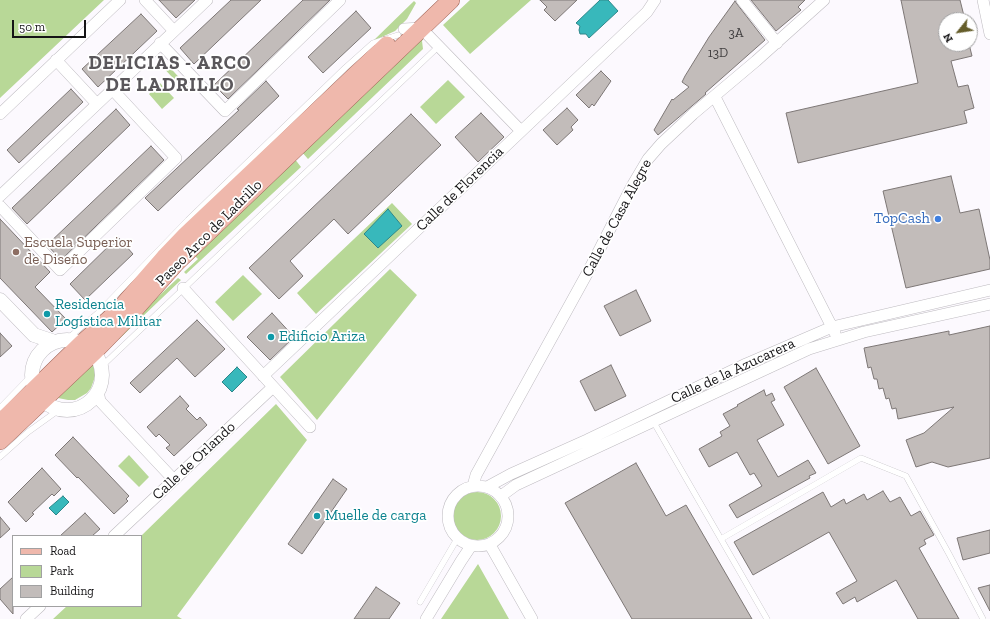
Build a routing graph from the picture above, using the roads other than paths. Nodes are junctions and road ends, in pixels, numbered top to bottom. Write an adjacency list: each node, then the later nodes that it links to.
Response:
1 (120, 0): 18 (street)
2 (145, 0): 12 (street)
3 (207, 0): 12 (street)
4 (340, 0): 16 (street)
5 (434, 0): 13 (main road, Paseo Arco de Ladrillo)
6 (451, 0): 11 (main road, Paseo Arco de Ladrillo)
7 (655, 0): 23 (street, Calle de Florencia)
8 (742, 0): 15 (street)
9 (824, 0): 15 (street, Calle de Casa Alegre)
10 (983, 0): 14 (street)
11 (421, 28): 13 (street); 17 (street); 33 (main road, Paseo Arco de Ladrillo)
12 (174, 31): 16 (street)
13 (401, 32): 33 (main road, Paseo Arco de Ladrillo)
14 (990, 34)
15 (777, 42): 20 (street, Calle de Casa Alegre)
16 (160, 43): 19 (street)
17 (438, 46): 23 (street); 26 (lane, Paseo Arco de Ladrillo)
18 (56, 60): 21 (street); 22 (street)
19 (112, 89): 21 (street); 25 (street)
20 (715, 97): 30 (street); 47 (street, Calle de Casa Alegre)
21 (97, 104): 24 (street)
22 (0, 114)
23 (521, 131): 35 (street, Calle de Florencia)
24 (0, 196)
25 (0, 206)
26 (183, 288): 33 (lane, Paseo Arco de Ladrillo); 35 (street)
27 (990, 290): 30 (street, Calle de la Azucarera)
28 (0, 300): 31 (street)
29 (990, 304): 32 (street, Calle de la Azucarera)
30 (832, 327): 32 (street); 48 (street, Calle de la Azucarera)
31 (34, 335): 33 (street); 34 (street)
32 (837, 339): 41 (street, Calle de la Azucarera)
33 (79, 349): 34 (street); 37 (main road, Paseo Arco de Ladrillo); 38 (street)
34 (36, 357): 37 (street)
35 (263, 376): 36 (street)
36 (273, 387): 43 (street); 46 (street, Calle de Orlando)
37 (37, 388): 39 (lane, Paseo Arco de Ladrillo); 40 (street); 42 (main road, Paseo Arco de Ladrillo); 44 (main road, Paseo Arco de Ladrillo)
38 (96, 398): 40 (street); 46 (street)
39 (0, 408)
40 (60, 409): 45 (lane)
41 (653, 422): 49 (street, Calle de la Azucarera); 52 (lane)
42 (0, 423)
43 (310, 427)
44 (0, 441)
45 (0, 457)
46 (174, 480): 50 (street, Calle de Orlando)
47 (473, 486): 48 (street); 51 (street)
48 (487, 487): 49 (street)
49 (501, 496): 53 (street)
50 (115, 535)
51 (457, 539): 54 (street); 55 (lane)
52 (721, 539): 60 (lane); 61 (lane)
53 (490, 545): 54 (street); 59 (street)
54 (471, 546): 58 (street)
55 (420, 602)
56 (39, 607): 57 (street)
57 (26, 619)
58 (426, 619)
59 (532, 619)
60 (767, 619)
61 (983, 619)

